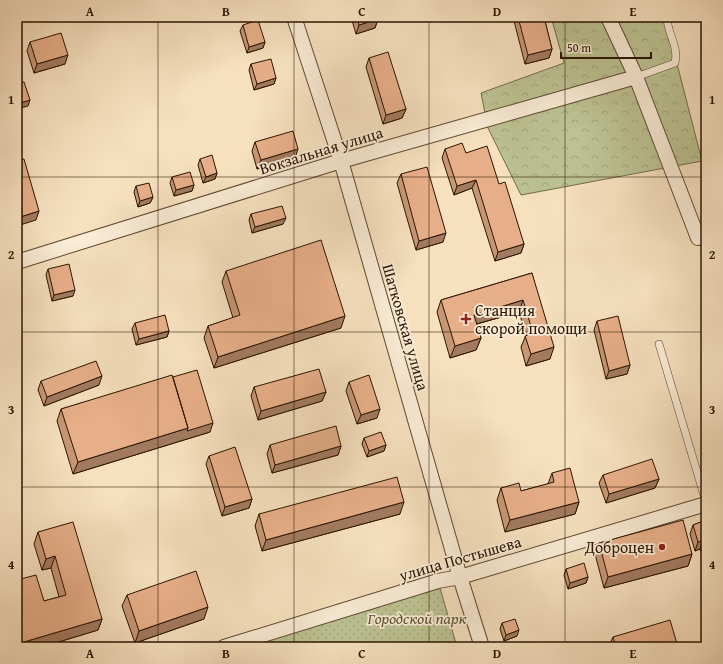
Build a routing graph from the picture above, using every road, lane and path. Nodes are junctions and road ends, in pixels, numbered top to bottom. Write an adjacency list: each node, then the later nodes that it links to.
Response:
1 (294, 17): 5 (street, Шатковская улица)
2 (608, 17): 4 (street)
3 (667, 17): 4 (lane)
4 (636, 77): 5 (street, Вокзальная улица); 6 (street)
5 (341, 161): 7 (street, Вокзальная улица); 10 (street, Шатковская улица)
6 (698, 238)
7 (17, 262)
8 (659, 344): 9 (lane)
9 (706, 503): 10 (street, улица Постышева)
10 (460, 577): 11 (street, улица Постышева); 12 (street, Шатковская улица)
11 (224, 647)
12 (482, 647)

